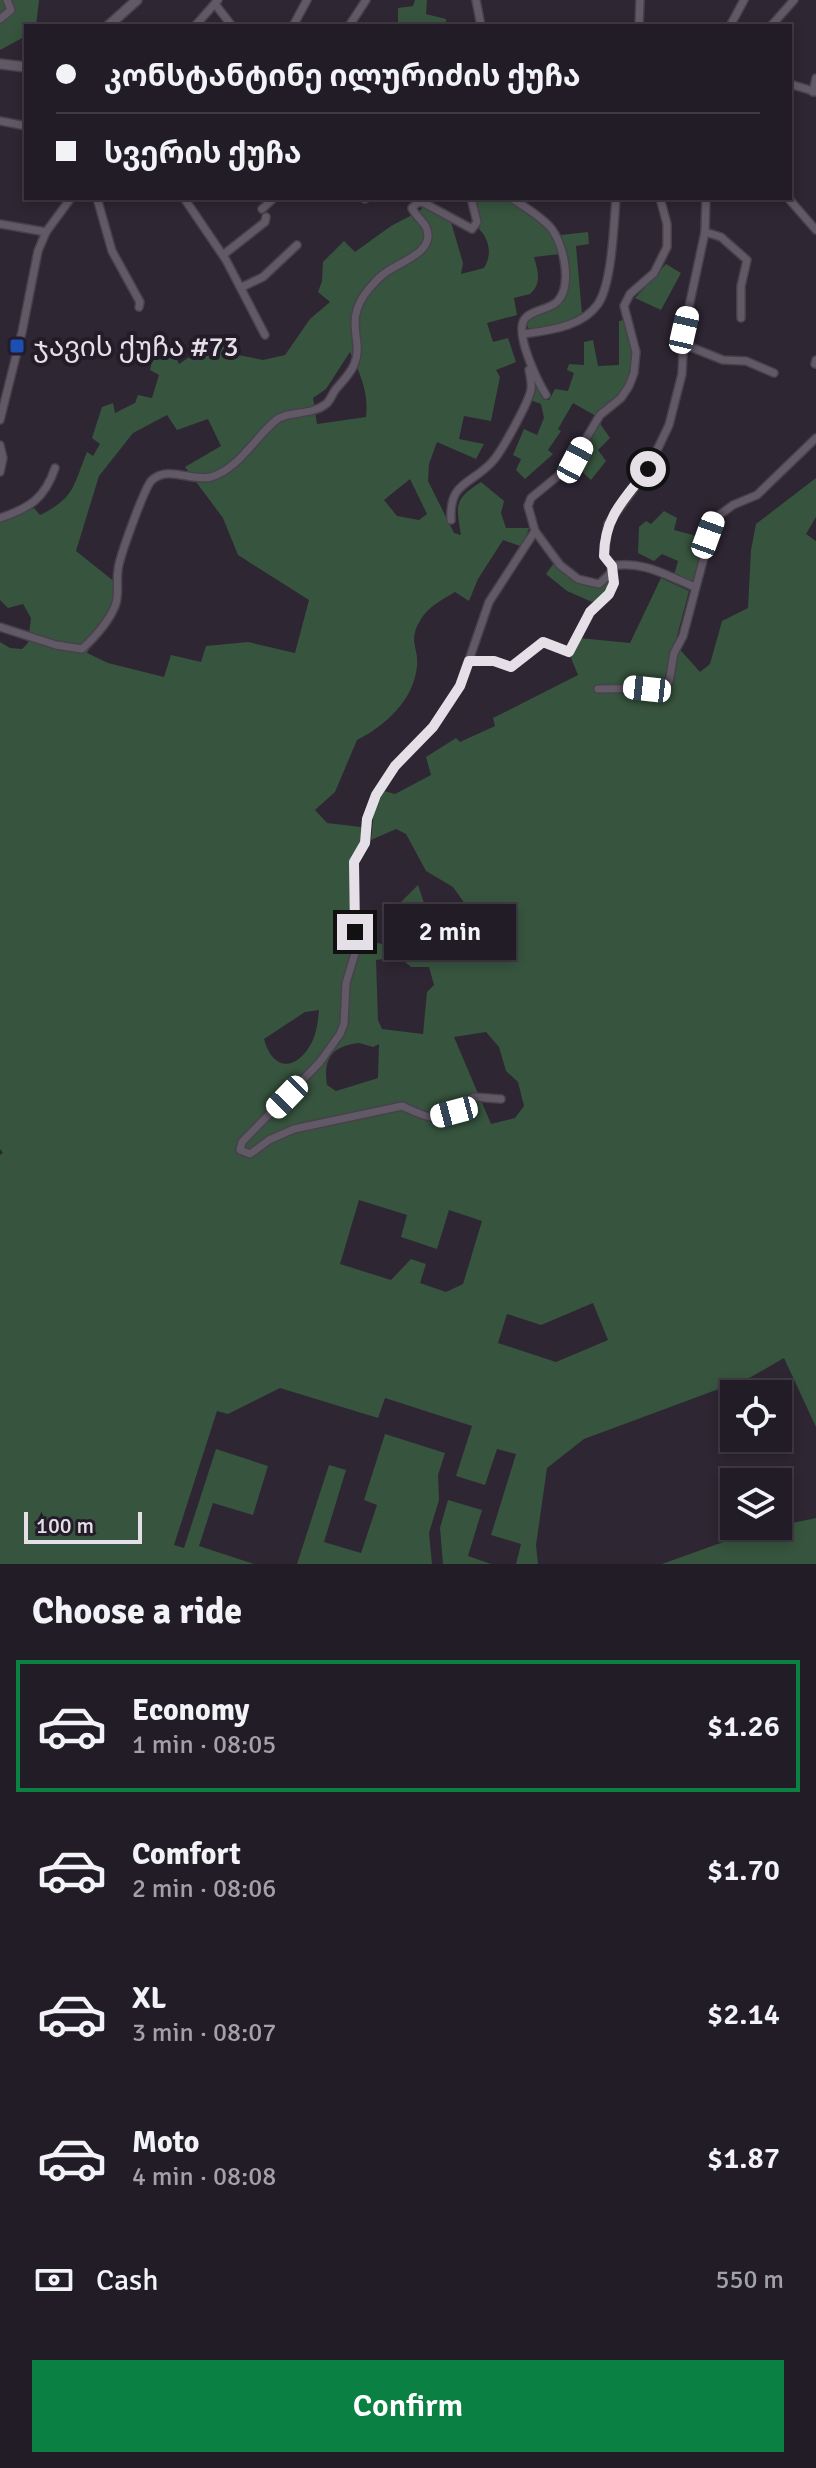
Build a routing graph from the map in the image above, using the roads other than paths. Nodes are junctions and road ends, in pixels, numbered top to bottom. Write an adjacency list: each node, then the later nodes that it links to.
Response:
1 (7, 0): 10 (street)
2 (137, 0): 11 (street)
3 (307, 0): 14 (street)
4 (366, 0): 15 (street)
5 (476, 0): 16 (street)
6 (640, 0): 17 (street)
7 (744, 0): 18 (street)
8 (794, 0): 19 (street)
9 (216, 2): 12 (street); 13 (street)
10 (0, 19)
11 (110, 24)
12 (197, 24)
13 (231, 24)
14 (294, 24)
15 (350, 24)
16 (481, 24)
17 (639, 24)
18 (732, 24)
19 (773, 24)
20 (0, 64): 21 (street)
21 (24, 67)
22 (816, 78): 24 (street)
23 (792, 85): 24 (street)
24 (815, 92)
25 (0, 121): 26 (street)
26 (24, 126)
27 (70, 200): 41 (street)
28 (98, 200): 46 (street)
29 (272, 200): 37 (street)
30 (472, 200): 64 (street)
31 (514, 200): 48 (street)
32 (616, 200): 48 (street)
33 (661, 200): 61 (street)
34 (706, 200): 42 (street)
35 (790, 200): 40 (street)
36 (186, 201): 44 (street)
37 (262, 209)
38 (266, 217): 44 (street)
39 (0, 224): 41 (street)
40 (816, 230)
41 (46, 232): 54 (street)
42 (705, 232): 47 (street); 50 (street)
43 (297, 245): 45 (street)
44 (223, 255): 45 (street)
45 (242, 287): 49 (street)
46 (139, 307)
47 (741, 318)
48 (524, 334): 51 (street)
49 (265, 335)
50 (683, 344): 52 (street); 62 (street)
51 (529, 360): 53 (street); 60 (street)
52 (774, 373)
53 (546, 395)
54 (0, 420)
55 (816, 438): 63 (street)
56 (0, 445): 58 (street)
57 (55, 468): 59 (street)
58 (0, 472)
59 (0, 518)
60 (451, 520)
61 (535, 531): 62 (street); 65 (street)
62 (612, 570): 63 (street); 65 (street)
63 (695, 587): 66 (street)
64 (0, 627)
65 (469, 661): 67 (street)
66 (598, 689)
67 (501, 1099)

